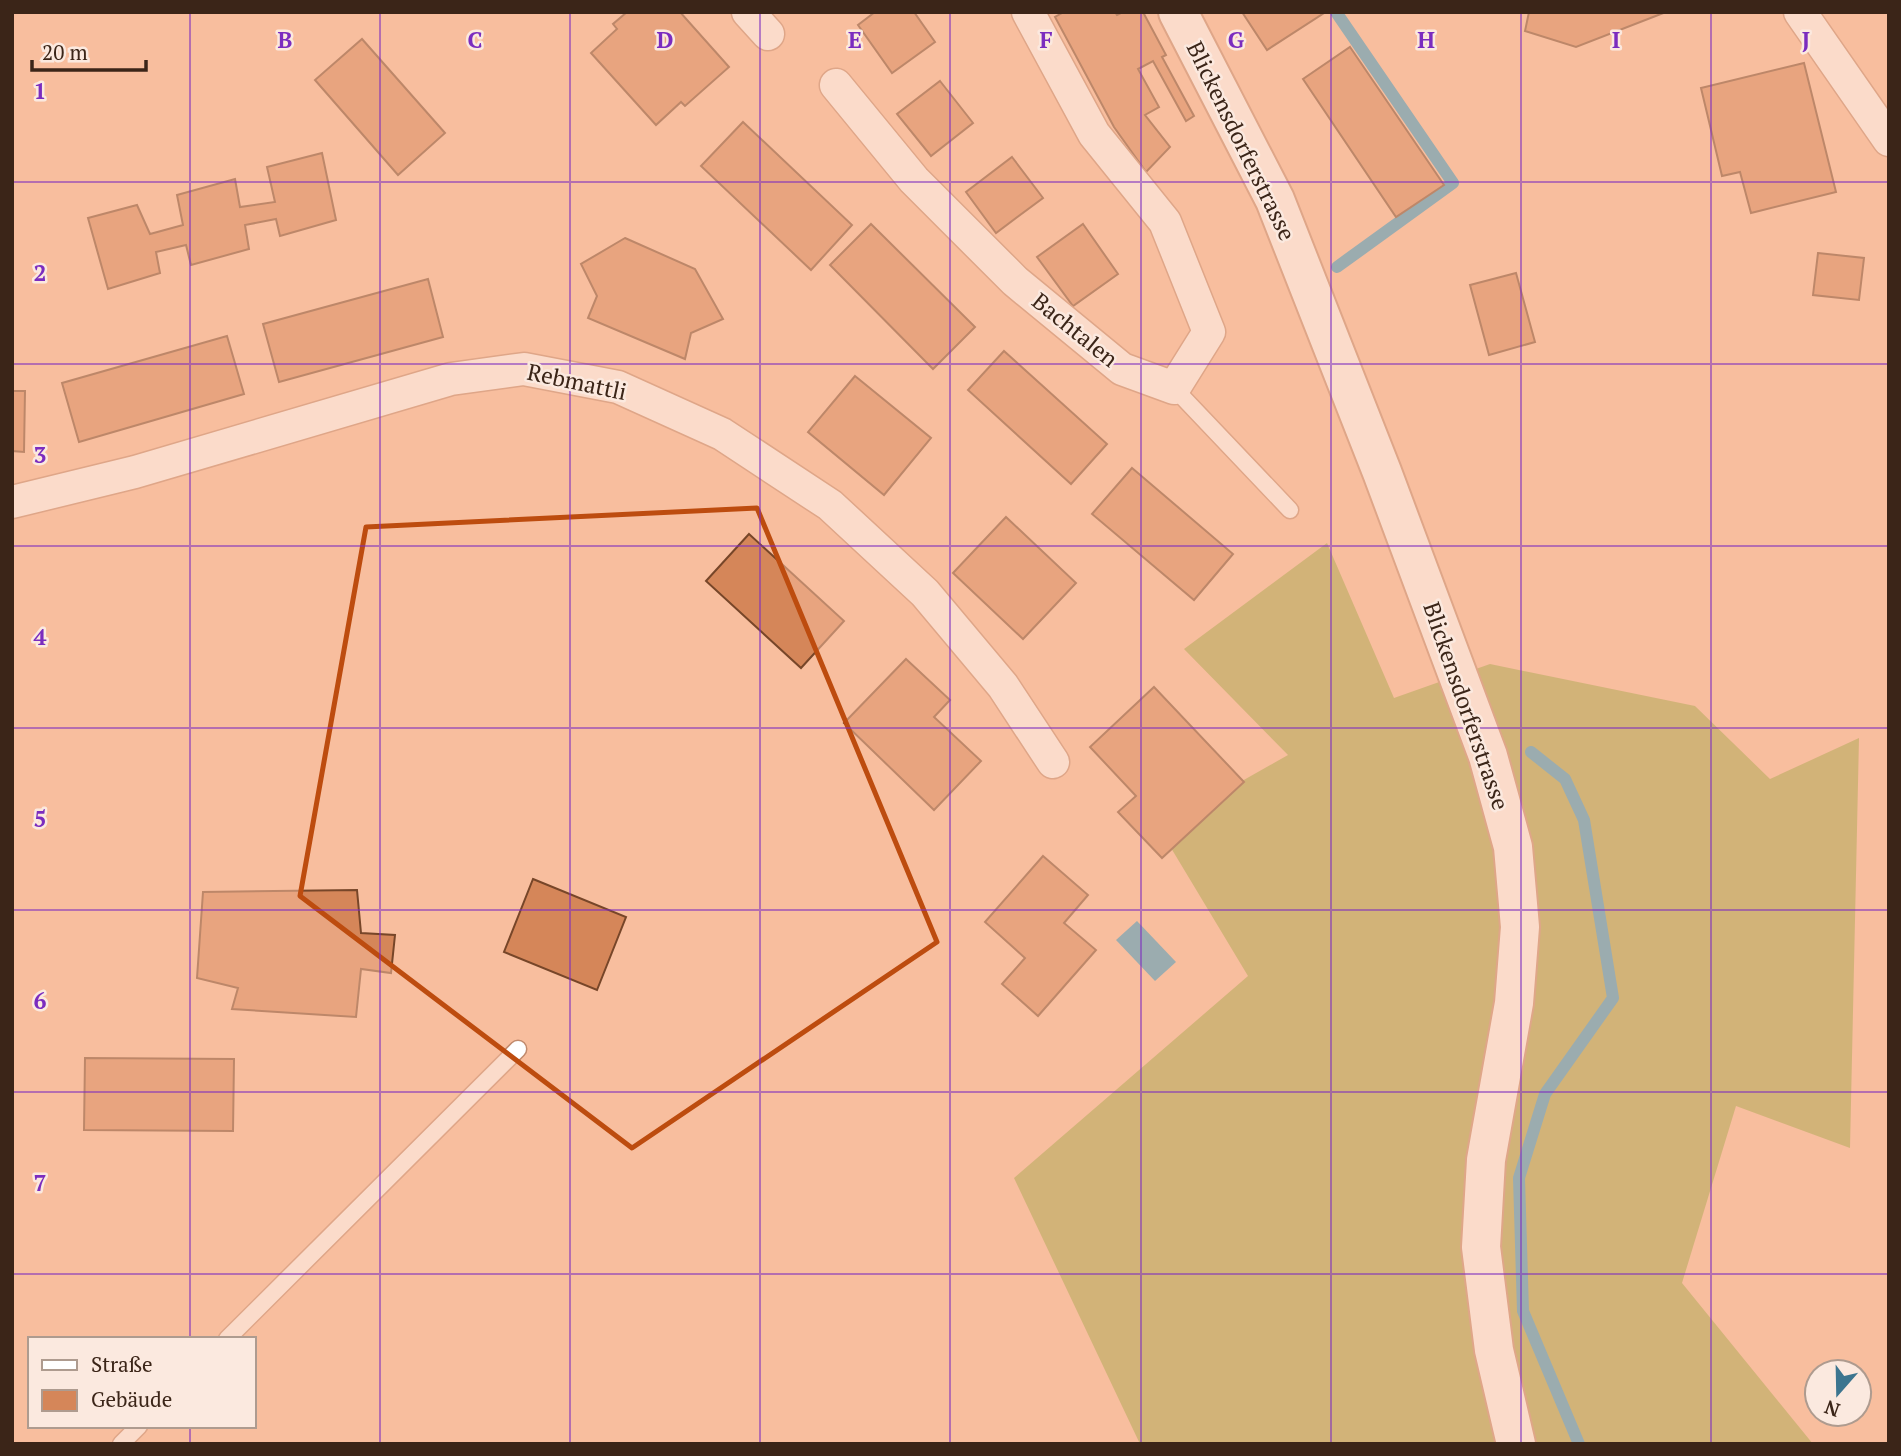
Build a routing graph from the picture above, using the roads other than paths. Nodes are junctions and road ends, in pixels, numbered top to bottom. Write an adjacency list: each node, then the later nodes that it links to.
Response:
1 (1028, 12): 6 (street)
2 (1178, 12): 14 (street, Blickensdorferstrasse)
3 (1800, 12): 5 (street)
4 (836, 85): 6 (street, Bachtalen)
5 (1889, 140)
6 (1174, 388): 8 (lane)
7 (12, 502): 9 (street, Rebmattli)
8 (1290, 510)
9 (1053, 762)
10 (519, 1049): 11 (lane)
11 (229, 1337)
12 (137, 1428): 13 (lane)
13 (121, 1444)
14 (1517, 1444)

